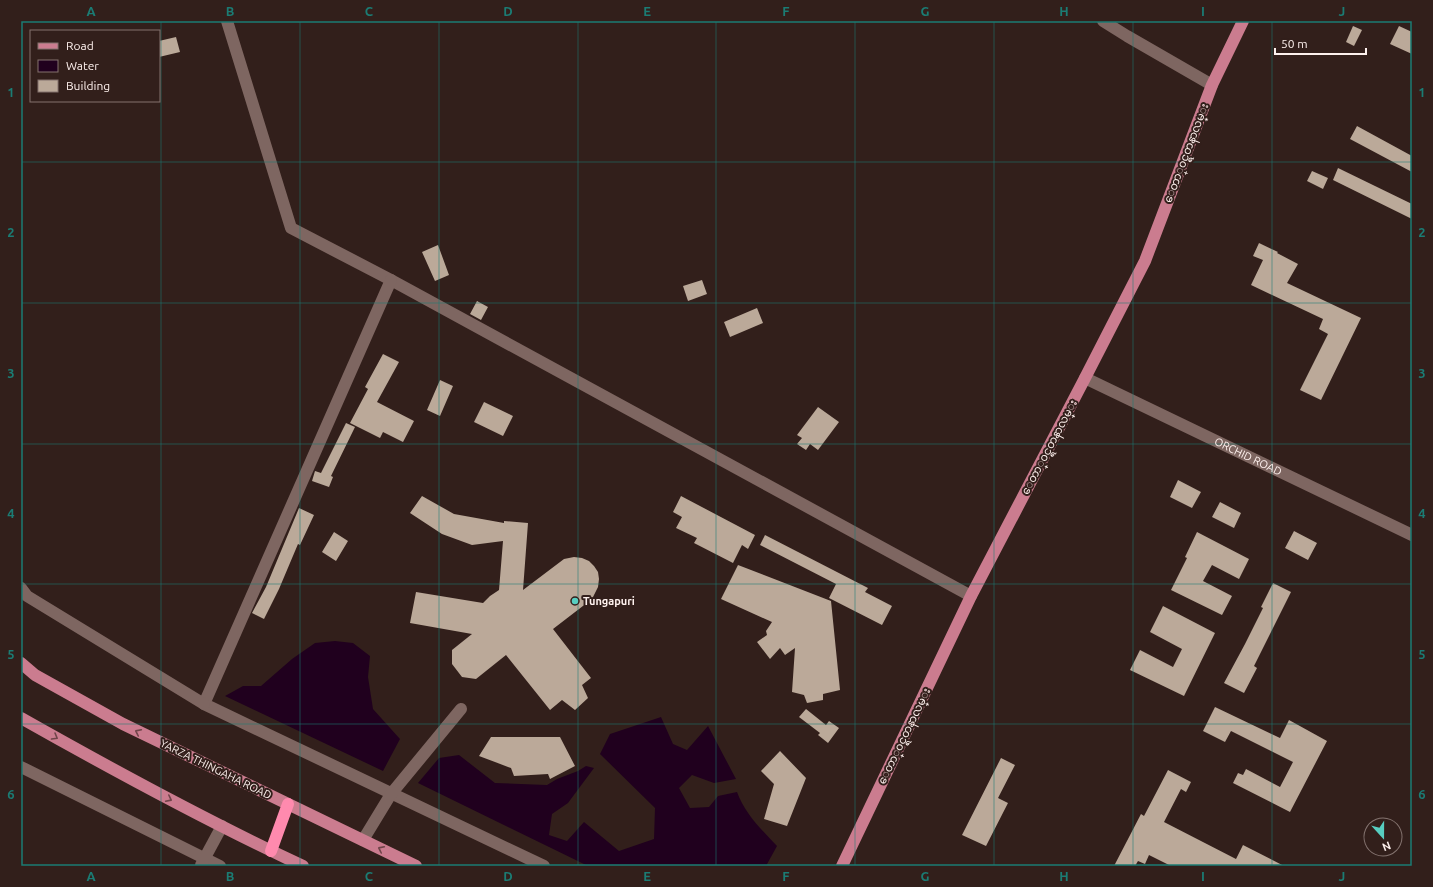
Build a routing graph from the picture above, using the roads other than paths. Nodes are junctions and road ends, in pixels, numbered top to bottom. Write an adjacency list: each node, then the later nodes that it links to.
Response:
1 (227, 21): 5 (street)
2 (1103, 21): 4 (street)
3 (1243, 21): 4 (main road, ေတာ္၀င္ရတနာလမ္း)
4 (1212, 85): 6 (main road, ေတာ္၀င္ရတနာလမ္း)
5 (391, 280): 9 (street); 11 (street)
6 (1085, 378): 7 (street, ORCHID ROAD); 9 (main road, ေတာ္၀င္ရတနာလမ္း)
7 (1412, 535)
8 (21, 588): 11 (street)
9 (970, 596): 25 (main road, ေတာ္၀င္ရတနာလမ္း)
10 (21, 662): 16 (main road, YARZA THINGAHA ROAD, one-way to 10)
11 (204, 704): 15 (street)
12 (461, 709): 15 (street)
13 (21, 718): 17 (main road, one-way to 17)
14 (21, 767): 20 (street)
15 (391, 794): 18 (street); 24 (street)
16 (288, 804): 18 (main road, YARZA THINGAHA ROAD); 19 (highway)
17 (222, 826): 19 (main road); 20 (street)
18 (362, 840): 23 (main road, YARZA THINGAHA ROAD, one-way to 18)
19 (271, 851): 22 (main road)
20 (203, 862): 21 (street)
21 (220, 866)
22 (303, 866)
23 (416, 866)
24 (544, 866)
25 (842, 866)

